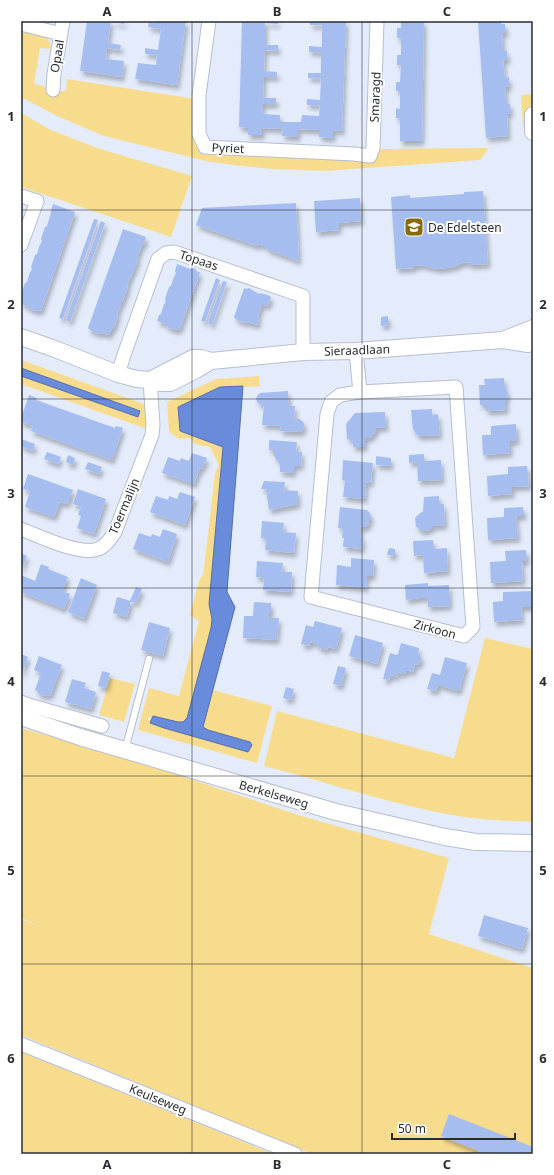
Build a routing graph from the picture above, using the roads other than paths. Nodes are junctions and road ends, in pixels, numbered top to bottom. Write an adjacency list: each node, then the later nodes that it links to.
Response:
1 (64, 21): 5 (street, Opaal)
2 (209, 21): 9 (street, Pyriet)
3 (378, 21): 9 (street, Smaragd)
4 (21, 24): 5 (street)
5 (61, 34): 6 (street, Opaal)
6 (53, 90)
7 (533, 115): 8 (street)
8 (533, 132)
9 (354, 154)
10 (21, 196): 11 (street)
11 (21, 245)
12 (533, 328): 14 (street, Sieraadlaan)
13 (21, 337): 18 (street, Sieraadlaan)
14 (503, 340): 15 (street, Sieraadlaan); 16 (street, Sieraadlaan)
15 (533, 343)
16 (356, 351): 17 (street, Sieraadlaan); 20 (street)
17 (302, 352): 18 (street, Topaas); 19 (street, Sieraadlaan)
18 (118, 374): 19 (street, Sieraadlaan)
19 (150, 380): 21 (street, Toermalijn)
20 (360, 392): 20 (street, Zirkoon)
21 (21, 529)
22 (149, 659): 26 (lane)
23 (21, 702): 25 (street)
24 (21, 717): 26 (street, Berkelseweg)
25 (102, 726)
26 (125, 751): 27 (street, Berkelseweg)
27 (533, 843)
28 (21, 1044): 29 (street, Keulseweg)
29 (295, 1154)

